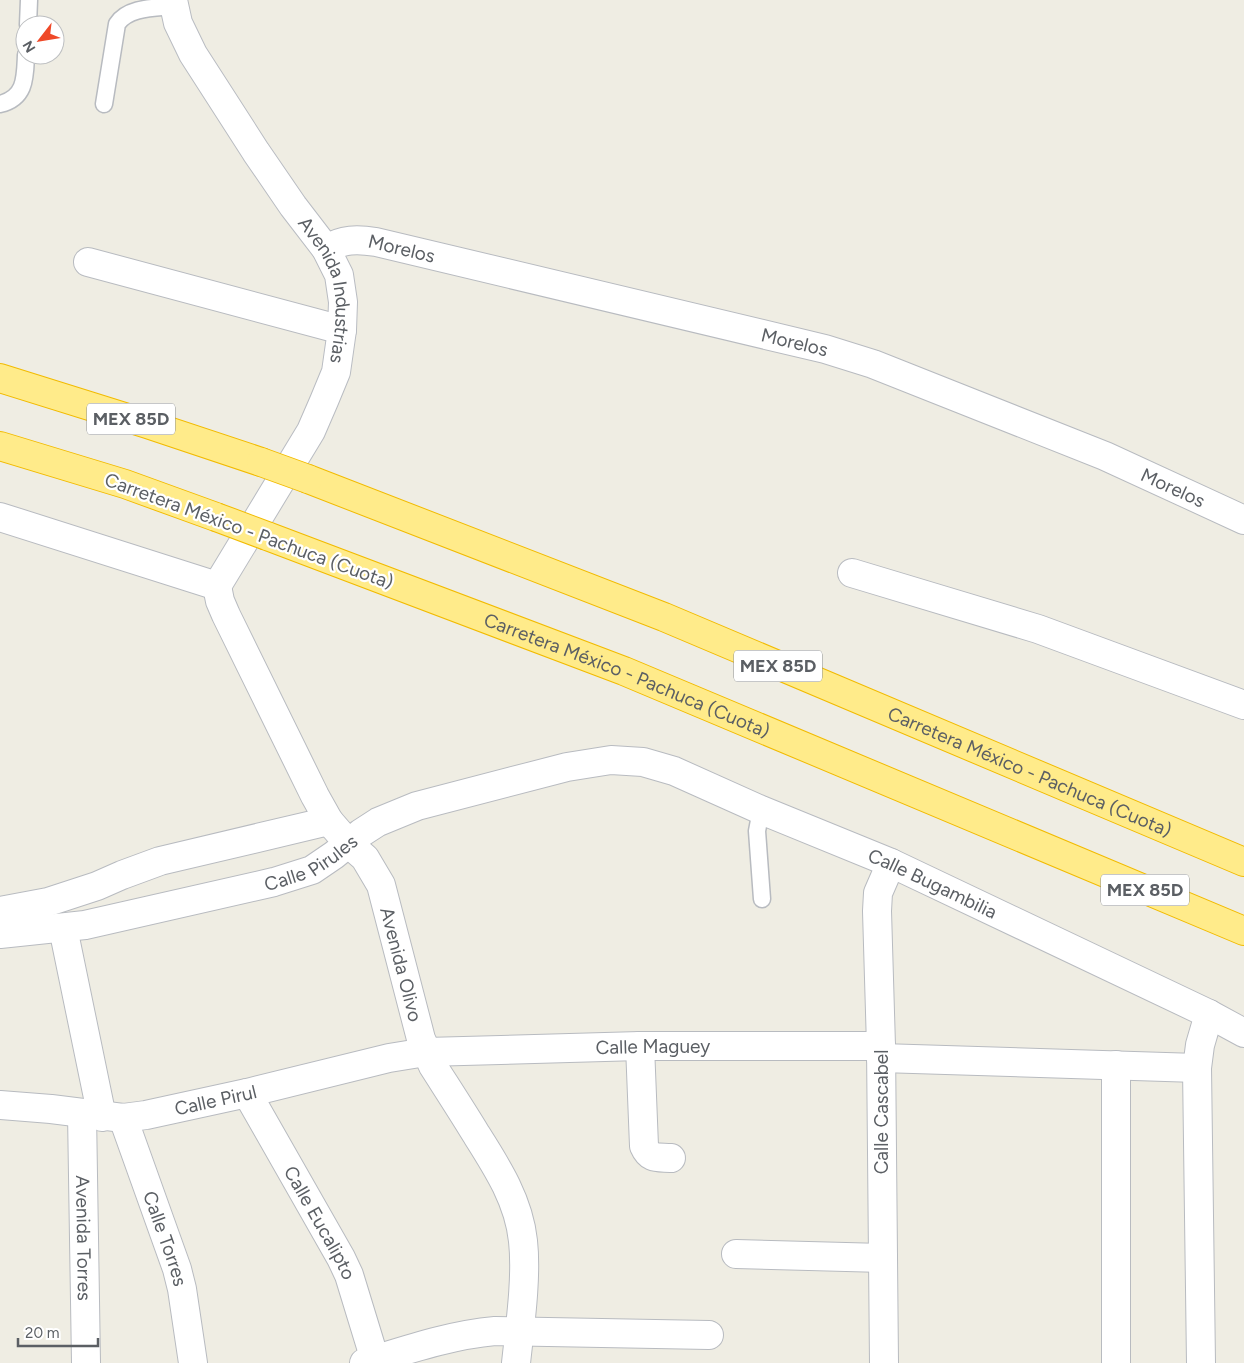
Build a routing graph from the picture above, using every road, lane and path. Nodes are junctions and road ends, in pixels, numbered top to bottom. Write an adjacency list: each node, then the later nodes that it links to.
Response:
1 (29, 0): 3 (lane)
2 (173, 3): 6 (lane); 7 (street, Avenida Industrias)
3 (28, 15)
4 (26, 65): 5 (lane)
5 (0, 104)
6 (104, 104)
7 (326, 249): 9 (street, Avenida Industrias); 13 (street, Morelos)
8 (88, 262): 9 (street)
9 (342, 330): 15 (street, Avenida Industrias)
10 (0, 378): 21 (highway, Carretera México - Pachuca (Cuota) / MEX 85D, bridge)
11 (0, 446): 26 (highway, Carretera México - Pachuca (Cuota) / MEX 85D, bridge)
12 (0, 517): 15 (street)
13 (1244, 520)
14 (852, 573): 16 (street)
15 (217, 586): 19 (street, Avenida Olivo)
16 (1244, 705)
17 (612, 760): 18 (street, Calle Bugambilia); 20 (street, Calle Pirules)
18 (761, 810): 22 (street, Calle Bugambilia); 23 (lane)
19 (329, 821): 20 (street, Avenida Olivo); 24 (street)
20 (349, 844): 25 (street, Calle Pirules); 31 (street, Avenida Olivo)
21 (1244, 862)
22 (891, 863): 28 (street, Calle Bugambilia); 32 (street, Calle Cascabel)
23 (762, 899)
24 (0, 911)
25 (62, 928): 27 (street, Calle Pirules); 37 (street, Calle Torres)
26 (1244, 931)
27 (0, 934)
28 (1209, 1014): 29 (street, Calle Bugambilia); 34 (street)
29 (1244, 1033)
30 (640, 1046): 31 (street, Calle Maguey); 32 (street, Calle Maguey); 38 (street)
31 (426, 1052): 35 (street, Calle Pirul); 41 (street, Avenida Olivo)
32 (881, 1052): 33 (street, Calle Maguey); 40 (street, Calle Cascabel)
33 (1116, 1066): 34 (street, Calle Maguey); 48 (street)
34 (1197, 1068): 49 (street)
35 (247, 1092): 37 (street, Calle Pirul); 43 (street, Calle Eucalipto)
36 (0, 1106): 37 (street, Calle Pirul)
37 (103, 1116): 44 (street, Avenida Torres); 45 (street, Calle Torres)
38 (671, 1158)
39 (736, 1254): 40 (street)
40 (882, 1258): 47 (street, Calle Cascabel)
41 (519, 1333): 42 (street); 43 (street); 46 (street, Avenida Olivo)
42 (709, 1335)
43 (369, 1361)
44 (86, 1363)
45 (193, 1363)
46 (516, 1363)
47 (884, 1363)
48 (1116, 1363)
49 (1201, 1363)

